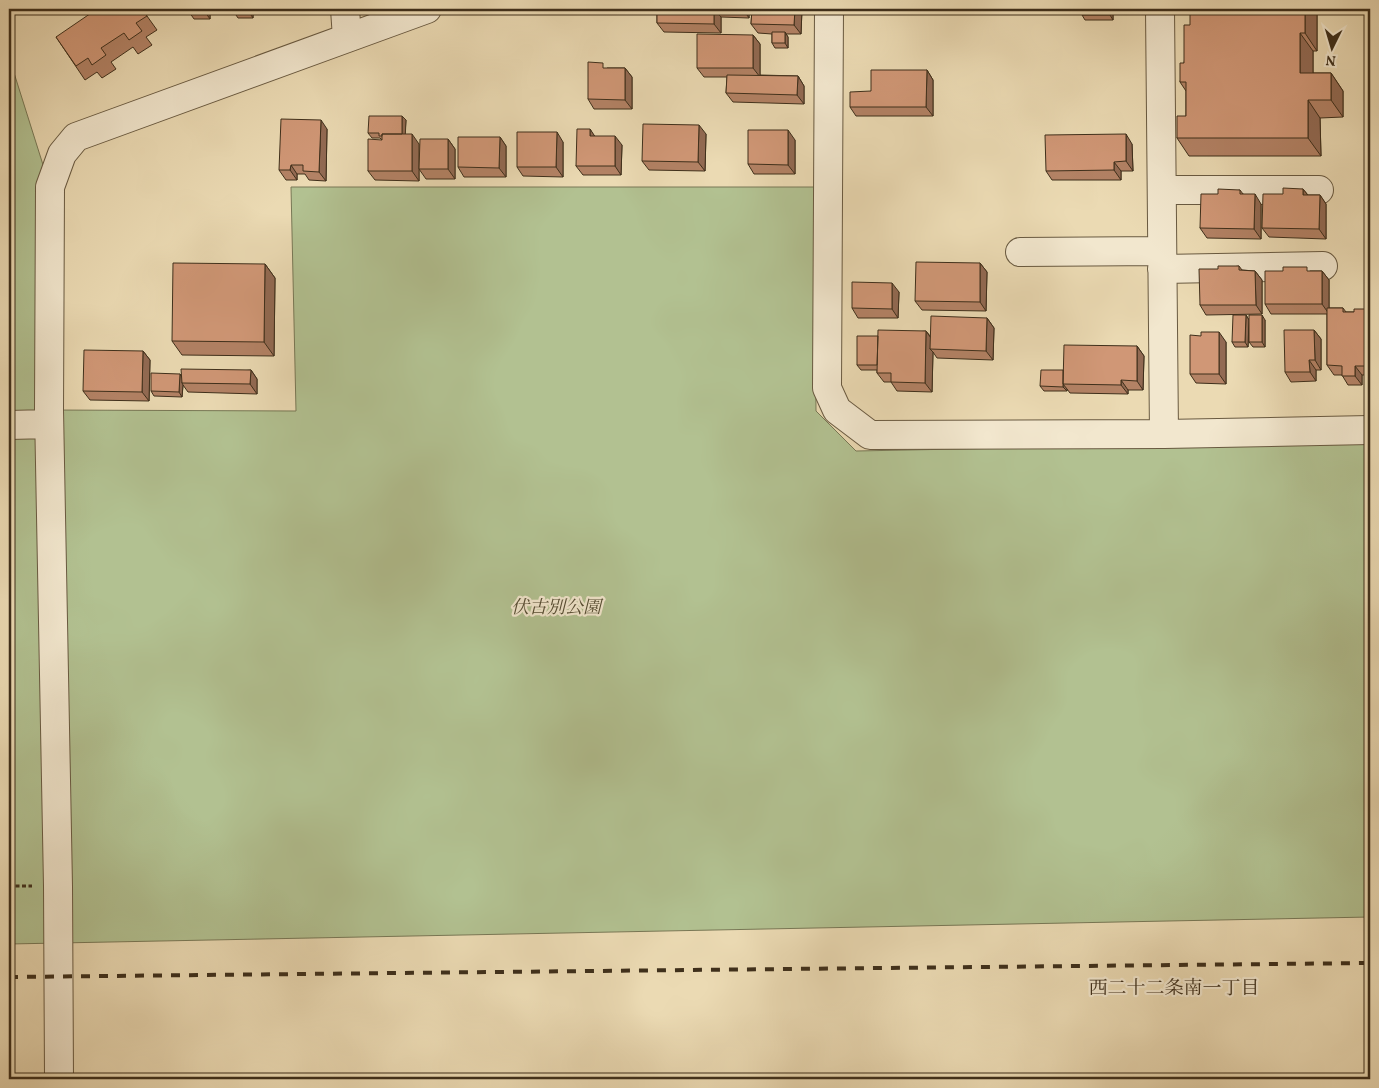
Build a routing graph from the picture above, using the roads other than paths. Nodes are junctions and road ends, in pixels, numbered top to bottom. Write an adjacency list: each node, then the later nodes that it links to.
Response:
1 (345, 9): 5 (street)
2 (427, 9): 5 (street)
3 (829, 9): 14 (street)
4 (1160, 9): 6 (street)
5 (347, 38): 12 (street)
6 (1162, 190): 7 (street); 9 (street)
7 (1319, 190)
8 (1020, 252): 9 (street)
9 (1162, 260): 10 (street); 14 (street)
10 (1323, 266)
11 (9, 424): 12 (street)
12 (49, 424): 15 (street)
13 (1370, 430): 14 (street)
14 (1164, 434)
15 (59, 1079)

